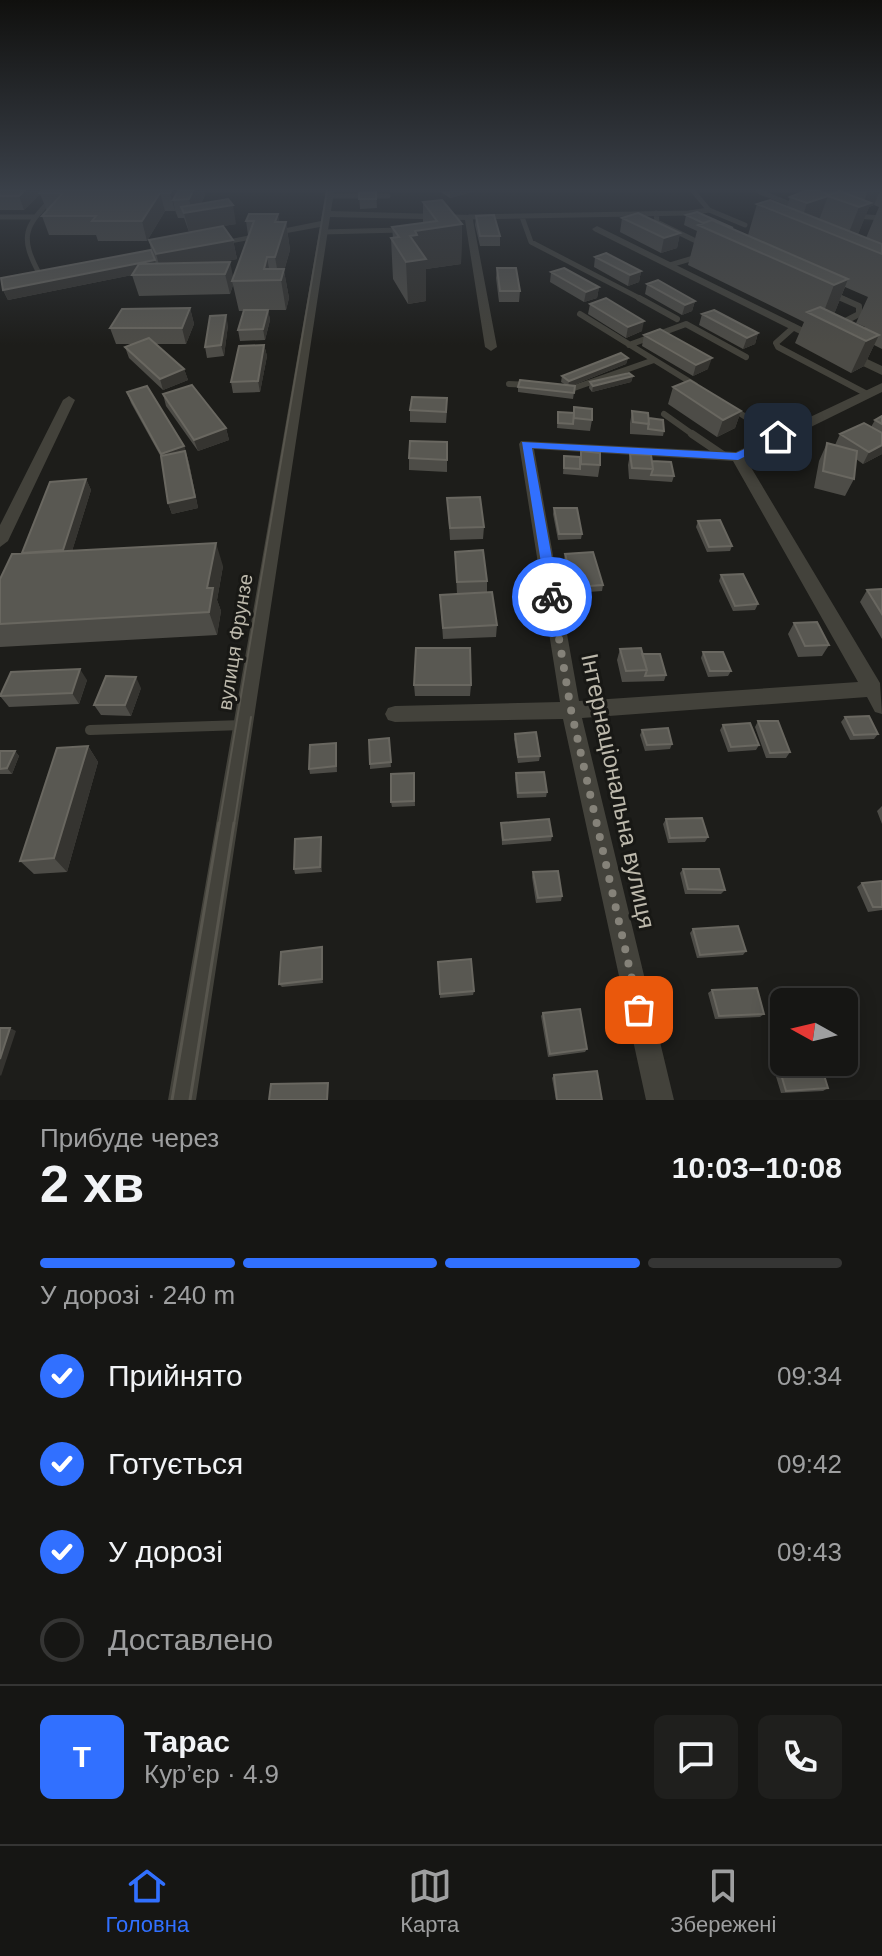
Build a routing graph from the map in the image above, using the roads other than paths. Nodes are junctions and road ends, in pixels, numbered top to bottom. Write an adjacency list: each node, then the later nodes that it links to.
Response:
1 (26, 242): 13 (lane)
2 (213, 242): 9 (street)
3 (321, 242): 42 (street, вулиця Фрунзе)
4 (473, 242): 22 (street)
5 (532, 242): 17 (lane)
6 (626, 242): 11 (street)
7 (699, 242): 8 (lane)
8 (704, 245)
9 (196, 247)
10 (716, 251): 11 (lane)
11 (670, 265): 18 (street)
12 (56, 272): 13 (street)
13 (40, 275): 14 (street)
14 (27, 278)
15 (820, 288): 19 (lane)
16 (580, 314): 21 (lane)
17 (677, 319)
18 (794, 327): 19 (street); 32 (lane)
19 (814, 337): 20 (street)
20 (828, 344)
21 (629, 345): 24 (lane); 25 (lane)
22 (491, 347)
23 (841, 351): 26 (street)
24 (746, 357)
25 (654, 360): 29 (lane); 31 (lane)
26 (882, 371)
27 (509, 384): 28 (lane)
28 (535, 386)
29 (561, 387)
30 (882, 387): 32 (street)
31 (704, 391)
32 (867, 394): 36 (street)
33 (69, 400): 38 (street)
34 (728, 406): 36 (lane)
35 (664, 414): 37 (lane)
36 (778, 437): 37 (street)
37 (731, 456): 39 (street); 40 (street, Інтернаціональна вулиця)
38 (0, 541)
39 (877, 698): 40 (street)
40 (571, 710): 41 (street); 45 (street, Інтернаціональна вулиця)
41 (395, 714)
42 (244, 725): 43 (lane); 44 (street, вулиця Фрунзе)
43 (90, 730)
44 (182, 1100)
45 (660, 1100)

